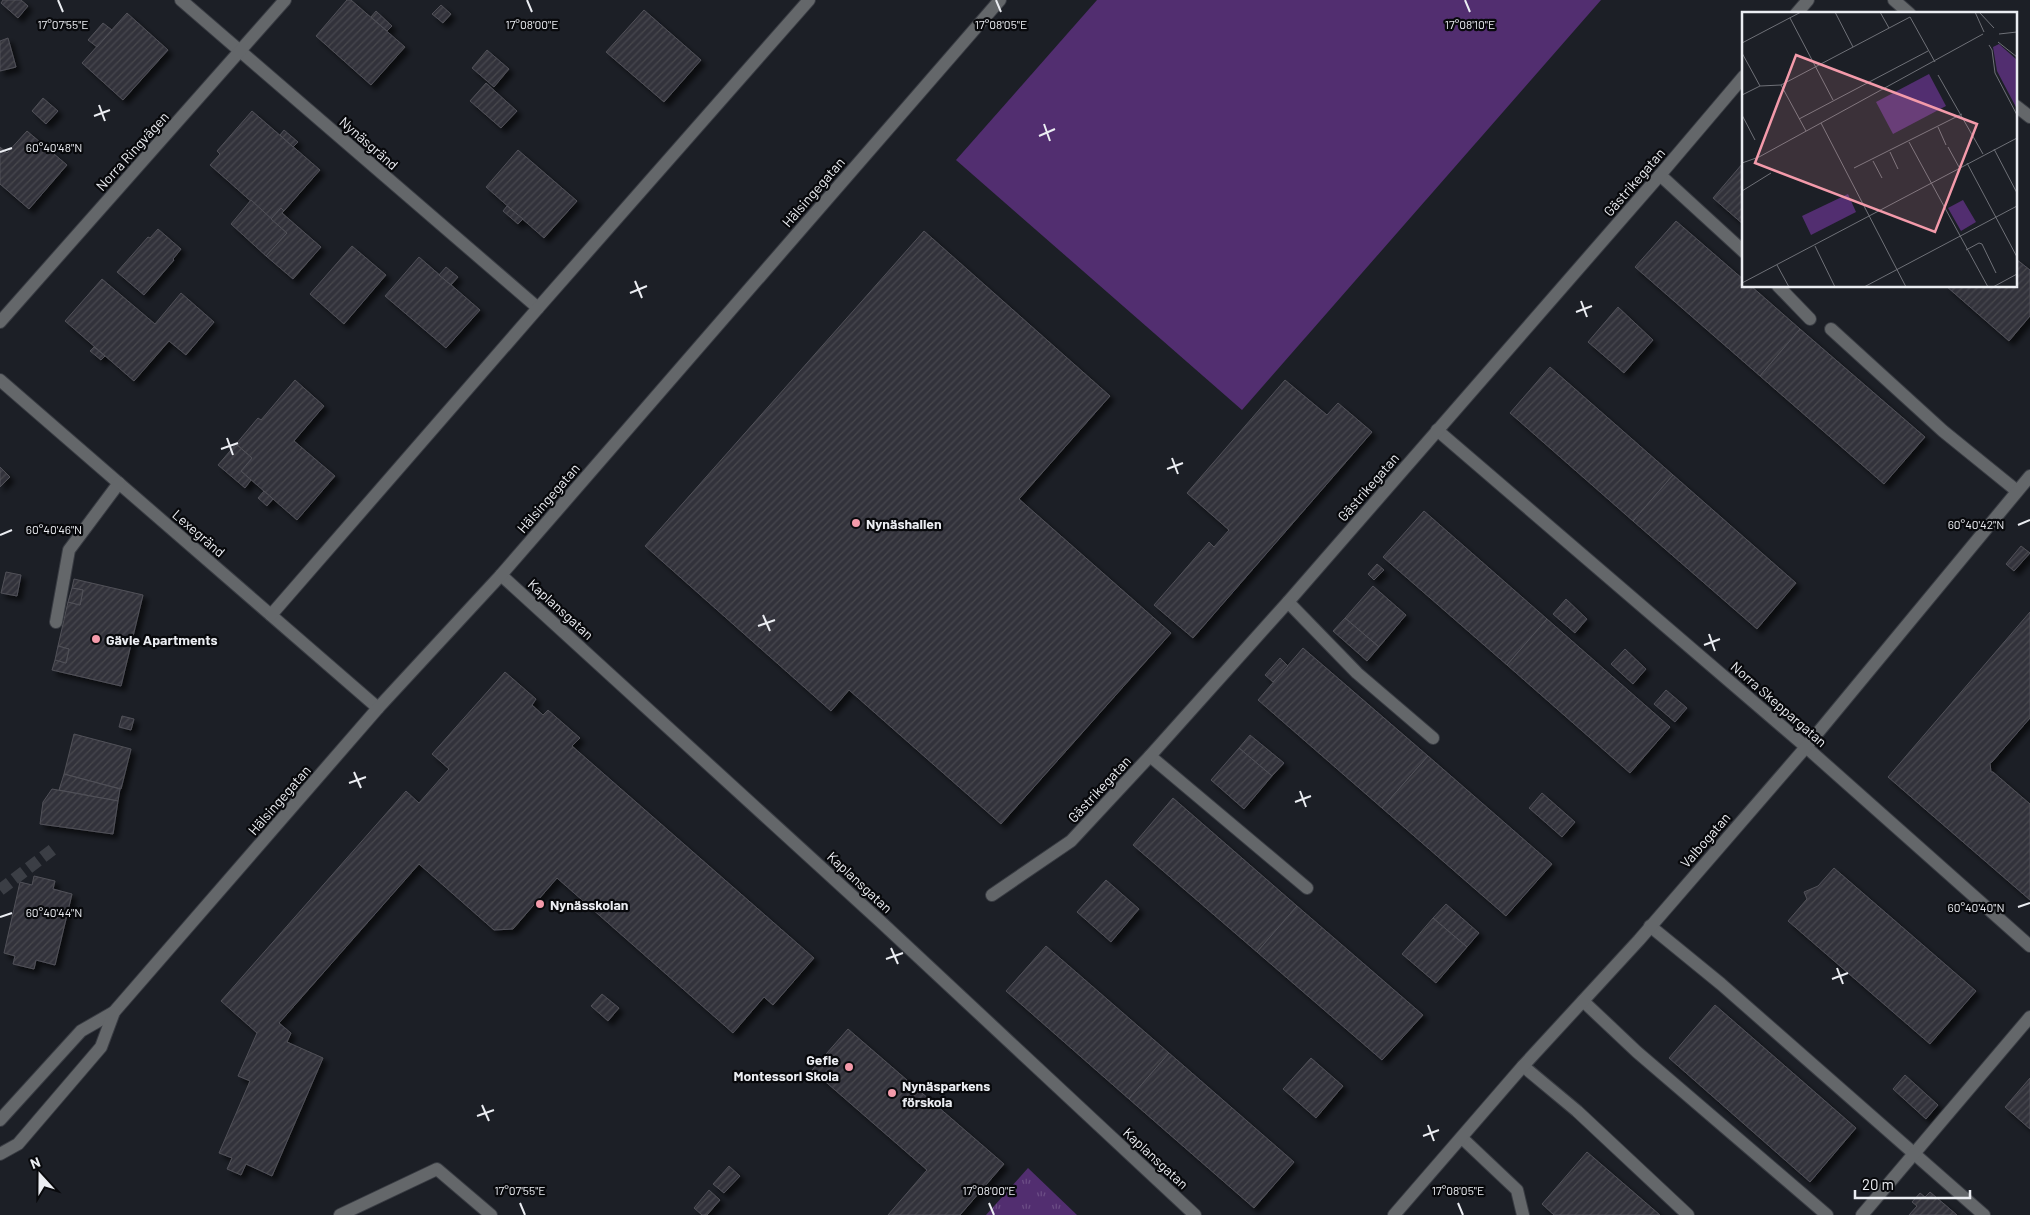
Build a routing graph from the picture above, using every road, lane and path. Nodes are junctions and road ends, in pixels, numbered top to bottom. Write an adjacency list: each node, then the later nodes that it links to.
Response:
1 (181, 0): 9 (street, Nynäsgränd)
2 (285, 0): 9 (street, Norra Ringvägen)
3 (809, 0): 16 (street)
4 (1000, 0): 25 (street, Hälsingegatan)
5 (1808, 0): 7 (street)
6 (1894, 0): 8 (street)
7 (1798, 12)
8 (1908, 12)
9 (240, 52): 16 (street, Nynäsgränd); 18 (street, Norra Ringvägen)
10 (1742, 78): 13 (street, Gästrikegatan)
11 (2018, 108): 12 (street)
12 (2030, 118)
13 (1660, 175): 14 (street); 21 (street, Gästrikegatan)
14 (1742, 250)
15 (1780, 288): 17 (street)
16 (538, 308): 27 (street)
17 (1810, 319)
18 (0, 322)
19 (1832, 329): 24 (street)
20 (0, 380): 23 (street, Lexegränd)
21 (1437, 430): 26 (street, Gästrikegatan); 31 (street, Norra Skeppargatan)
22 (2030, 476): 24 (street, Valbogatan)
23 (119, 483): 27 (street, Lexegränd); 28 (street)
24 (2017, 491): 31 (street, Valbogatan)
25 (501, 574): 29 (street, Hälsingegatan); 47 (street, Kaplansgatan)
26 (1288, 602): 30 (street); 32 (street, Gästrikegatan)
27 (271, 615): 29 (street, Lexegränd)
28 (56, 622)
29 (378, 708): 38 (street, Hälsingegatan)
30 (1433, 738)
31 (1806, 747): 35 (street, Valbogatan); 36 (street, Norra Skeppargatan)
32 (1150, 756): 33 (street); 34 (street, Gästrikegatan)
33 (1307, 888)
34 (992, 896)
35 (1650, 926): 37 (street, Valbogatan); 44 (street)
36 (2030, 946)
37 (1583, 1000): 40 (street, Valbogatan); 51 (street)
38 (114, 1012): 41 (street, Hälsingegatan); 43 (street, Hälsingegatan)
39 (2030, 1017): 44 (street)
40 (1524, 1066): 42 (street, Valbogatan); 50 (street)
41 (0, 1120)
42 (1462, 1138): 48 (street, Valbogatan); 49 (street)
43 (0, 1154)
44 (1914, 1154): 52 (street); 53 (street)
45 (340, 1215): 46 (street)
46 (491, 1215)
47 (1195, 1215)
48 (1394, 1215)
49 (1523, 1215)
50 (1688, 1215)
51 (1827, 1215)
52 (1862, 1215)
53 (1984, 1215)

